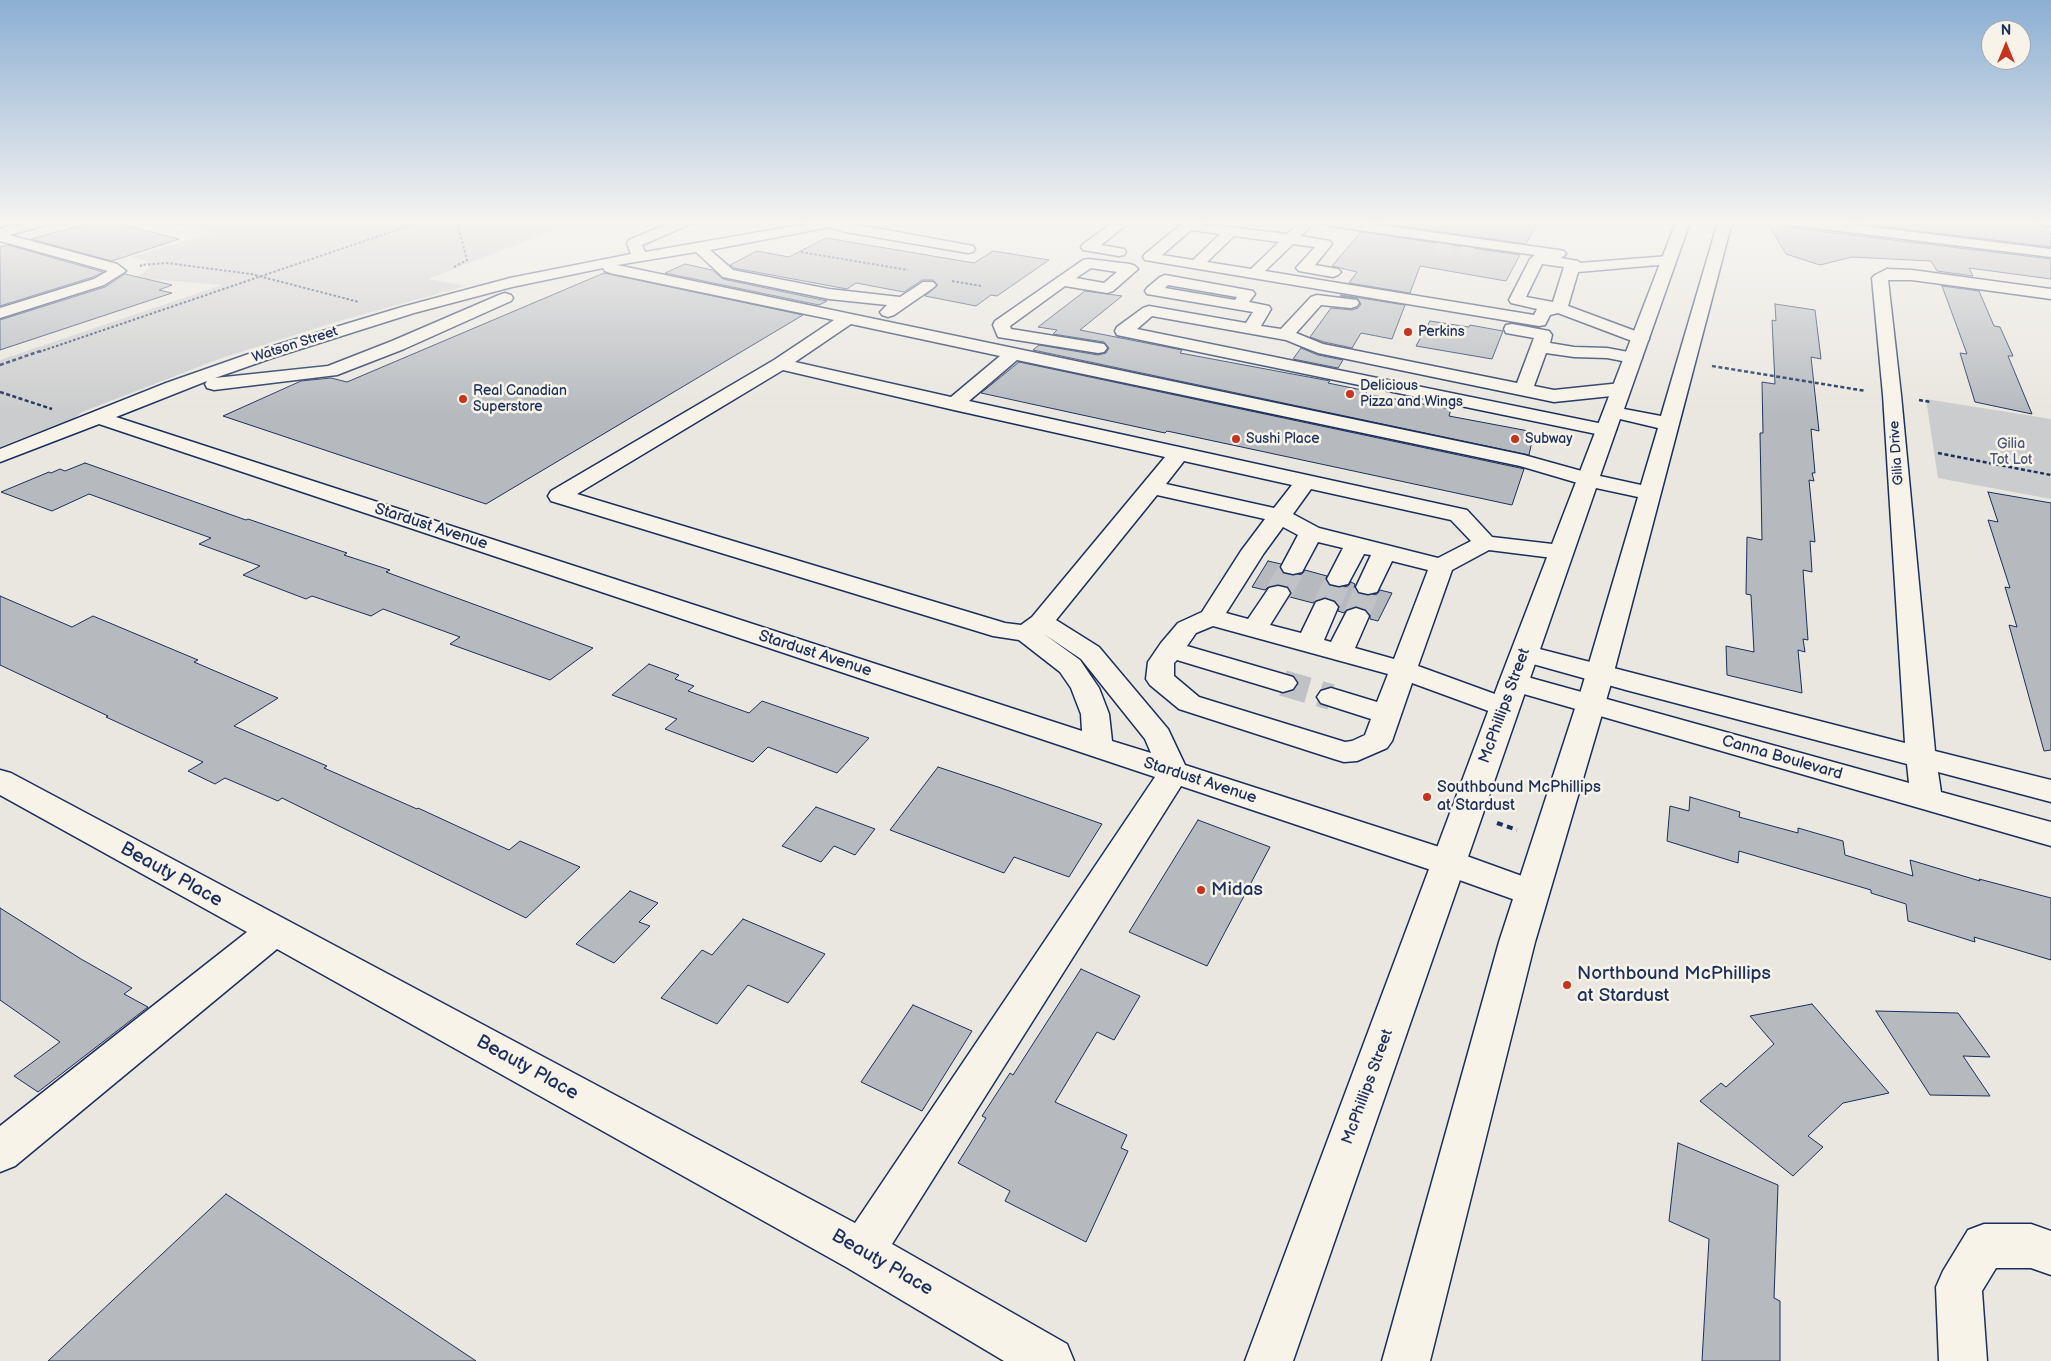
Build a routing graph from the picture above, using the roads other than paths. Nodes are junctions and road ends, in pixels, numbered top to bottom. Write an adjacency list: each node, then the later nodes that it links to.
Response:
1 (928, 285): 18 (street)
2 (87, 286): 21 (street)
3 (506, 286): 37 (street, Watson Street)
4 (525, 286): 37 (street)
5 (694, 286): 23 (street)
6 (786, 286): 18 (street)
7 (1056, 286): 28 (street)
8 (1358, 286): 20 (street)
9 (1524, 286): 17 (street)
10 (1567, 286): 20 (street)
11 (1659, 286): 29 (street, McPhillips Street)
12 (1710, 286): 44 (street)
13 (1882, 286): 79 (street, Gilia Drive)
14 (1989, 286): 15 (street, Gilia Drive)
15 (2051, 294)
16 (1498, 297): 17 (street)
17 (1517, 300): 20 (street)
18 (902, 302): 22 (street)
19 (1239, 305): 24 (street)
20 (1559, 308): 29 (street)
21 (0, 312)
22 (882, 316)
23 (848, 318): 30 (street); 32 (street)
24 (1250, 329): 25 (street); 26 (street)
25 (1123, 331): 28 (street); 42 (street)
26 (1285, 335): 27 (street); 31 (street)
27 (1540, 347): 29 (street); 36 (street)
28 (1098, 348): 34 (street)
29 (1636, 348): 41 (street, McPhillips Street)
30 (1013, 354): 34 (street); 40 (street)
31 (1378, 361): 33 (street); 38 (street)
32 (780, 364): 40 (street); 65 (street)
33 (1483, 364)
34 (1073, 366): 47 (street)
35 (1511, 369): 36 (street)
36 (1530, 372): 38 (street)
37 (173, 387): 43 (street, Watson Street)
38 (1523, 390): 39 (street)
39 (1554, 396): 41 (street); 42 (street)
40 (954, 404): 45 (street)
41 (1613, 410): 42 (street); 44 (street); 47 (street, McPhillips Street)
42 (1548, 418)
43 (93, 419): 46 (street, Watson Street); 78 (street, Stardust Avenue)
44 (1669, 424): 50 (street)
45 (1179, 454): 48 (street); 49 (street)
46 (0, 456)
47 (1588, 480): 50 (street); 56 (street, McPhillips Street)
48 (1305, 482): 51 (street); 53 (street)
49 (1152, 486): 51 (street); 65 (street)
50 (1650, 493): 72 (street)
51 (1280, 516): 52 (street); 64 (street)
52 (1311, 533): 54 (street); 58 (street)
53 (1485, 543): 56 (street); 57 (street)
54 (1356, 546): 55 (street); 59 (street)
55 (1384, 552): 57 (street); 60 (street)
56 (1561, 552): 70 (street, McPhillips Street)
57 (1441, 566): 71 (street)
58 (1293, 567)
59 (1339, 579)
60 (1368, 587)
61 (1278, 593): 66 (street)
62 (1325, 607): 67 (street)
63 (1356, 616): 69 (street)
64 (1211, 617): 66 (street, Canna Boulevard); 68 (street)
65 (1033, 627): 78 (street); 80 (street)
66 (1255, 629): 67 (street, Canna Boulevard)
67 (1309, 645): 69 (street, Canna Boulevard)
68 (1170, 649): 73 (street); 77 (street)
69 (1339, 653): 71 (street, Canna Boulevard)
70 (1524, 653): 72 (street); 74 (street, McPhillips Street)
71 (1404, 670): 74 (street, Canna Boulevard); 77 (street)
72 (1599, 673): 76 (street); 79 (street)
73 (1283, 683)
74 (1508, 694): 76 (street, Canna Boulevard); 85 (street, McPhillips Street)
75 (1331, 697): 77 (street)
76 (1590, 704): 83 (street, Canna Boulevard); 86 (street)
77 (1387, 714)
78 (1098, 748): 80 (street, Stardust Avenue)
79 (1921, 757): 82 (street); 83 (street, Gilia Drive)
80 (1174, 773): 85 (street, Stardust Avenue); 89 (street)
81 (0, 781): 87 (street, Beauty Place)
82 (2051, 791)
83 (1927, 800): 84 (street, Canna Boulevard)
84 (2051, 834)
85 (1449, 863): 86 (street, Stardust Avenue); 92 (street, McPhillips Street)
86 (1532, 893): 93 (street)
87 (274, 931): 88 (street); 89 (street, Beauty Place)
88 (0, 1152)
89 (862, 1251): 91 (street, Beauty Place)
90 (2051, 1253): 94 (street)
91 (1050, 1361)
92 (1269, 1361)
93 (1406, 1361)
94 (1963, 1361)

